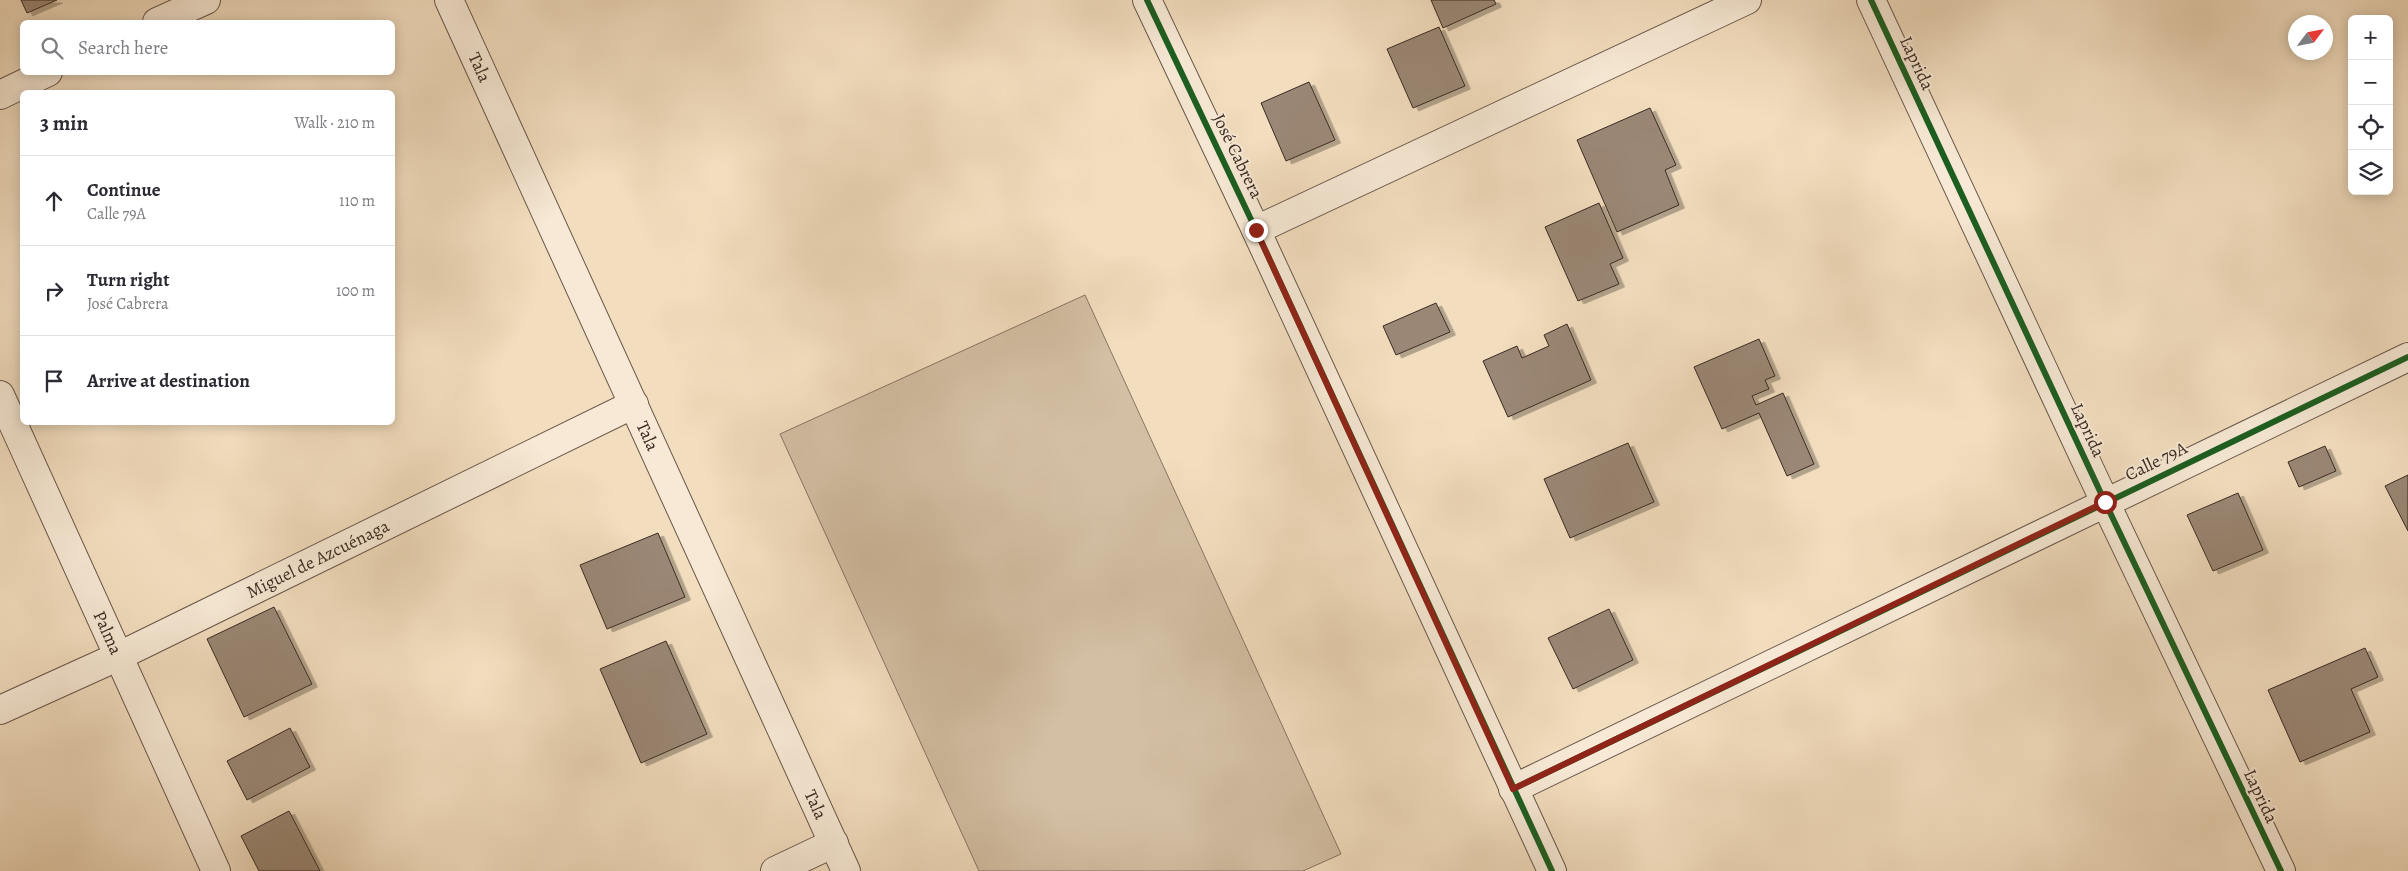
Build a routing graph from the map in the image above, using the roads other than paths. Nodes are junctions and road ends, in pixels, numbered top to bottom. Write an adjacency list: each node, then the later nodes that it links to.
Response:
1 (206, 0): 6 (street)
2 (449, 0): 12 (street, Tala)
3 (1147, 0): 9 (street, José Cabrera)
4 (1747, 0): 9 (street)
5 (1872, 0): 13 (street, Laprida)
6 (161, 20)
7 (42, 75): 8 (street)
8 (0, 95)
9 (1256, 230): 16 (street, José Cabrera)
10 (2408, 357): 13 (street, Calle 79A)
11 (0, 395): 14 (street, Palma)
12 (634, 404): 14 (street, Miguel de Azcuénaga); 17 (street, Tala)
13 (2105, 502): 16 (street, Calle 79A); 22 (street, Laprida)
14 (117, 657): 15 (street, Miguel de Azcuénaga); 18 (street, Palma)
15 (0, 710)
16 (1513, 789): 21 (street, José Cabrera)
17 (834, 843): 19 (street); 20 (street, Tala)
18 (216, 871)
19 (775, 871)
20 (846, 871)
21 (1552, 871)
22 (2281, 871)

